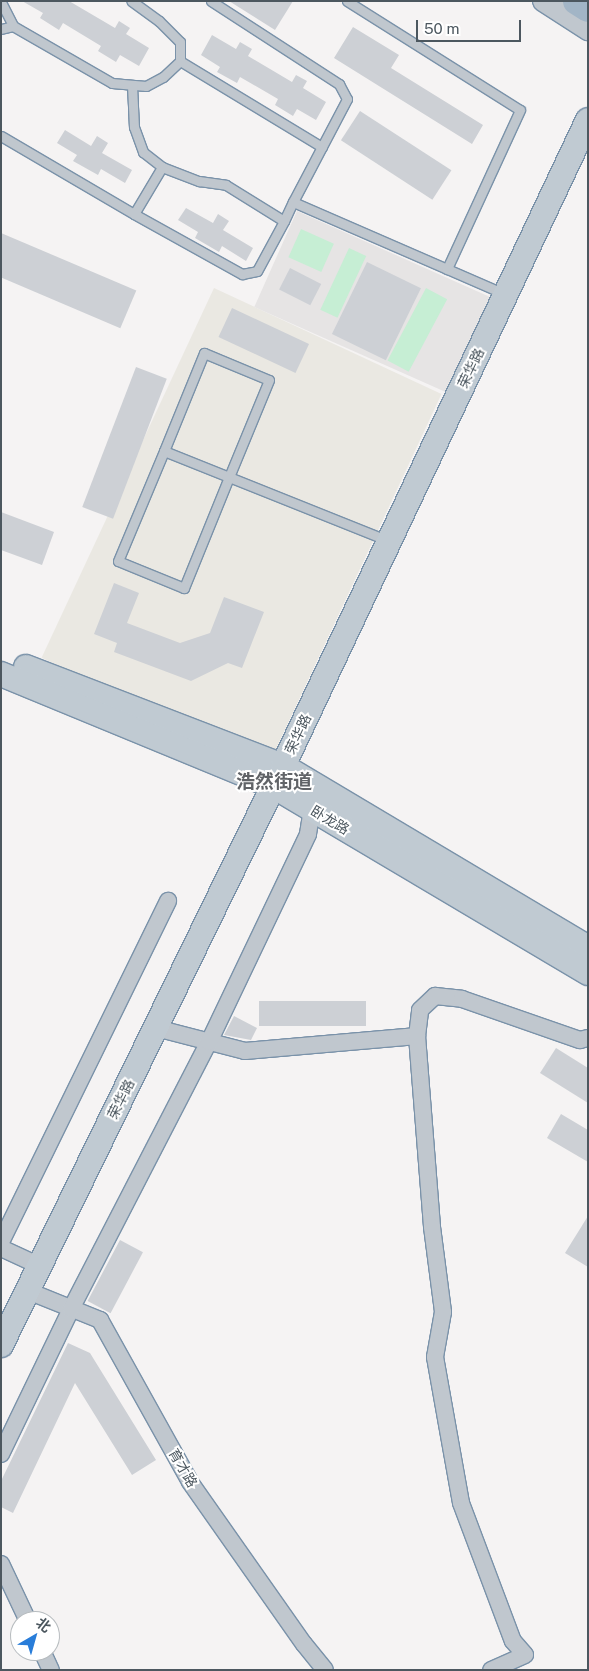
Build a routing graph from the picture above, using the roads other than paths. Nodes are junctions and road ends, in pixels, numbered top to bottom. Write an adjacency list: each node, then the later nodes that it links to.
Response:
1 (131, 1): 11 (lane)
2 (211, 1): 15 (lane)
3 (347, 1): 20 (lane)
4 (543, 1): 10 (street)
5 (577, 1): 7 (highway)
6 (1, 2): 8 (lane)
7 (588, 8)
8 (13, 26): 9 (lane); 12 (lane)
9 (1, 29)
10 (588, 30)
11 (180, 61): 12 (lane); 15 (lane)
12 (132, 85): 16 (lane)
13 (588, 120): 21 (main road, 荣华路)
14 (1, 136): 18 (lane)
15 (322, 147): 17 (lane)
16 (162, 167): 18 (lane); 19 (lane)
17 (293, 202): 19 (lane); 20 (lane)
18 (134, 214): 19 (lane)
19 (284, 221)
20 (447, 269): 21 (lane)
21 (506, 294): 24 (main road, 荣华路)
22 (164, 451): 23 (lane); 23 (lane); 23 (lane)
23 (229, 477): 24 (lane)
24 (389, 541): 27 (main road, 荣华路)
25 (1, 658): 27 (main road, 卧龙路)
26 (1, 674): 27 (main road, 卧龙路)
27 (278, 776): 28 (main road, 卧龙路); 30 (main road, 卧龙路); 32 (main road, 荣华路)
28 (312, 809): 31 (main road, 卧龙路); 35 (street)
29 (168, 901): 36 (street)
30 (588, 948)
31 (588, 973)
32 (156, 1028): 35 (street); 38 (main road, 荣华路)
33 (417, 1036): 34 (street); 35 (street); 46 (street)
34 (588, 1038)
35 (209, 1042): 40 (street)
36 (1, 1242)
37 (1, 1248): 38 (street)
38 (40, 1266): 39 (main road, 荣华路)
39 (28, 1291): 40 (street, 育才路); 41 (main road, 荣华路)
40 (71, 1309): 42 (street); 45 (street, 育才路)
41 (1, 1345)
42 (1, 1454)
43 (1, 1564): 44 (street)
44 (23, 1611)
45 (325, 1670)
46 (491, 1670)

